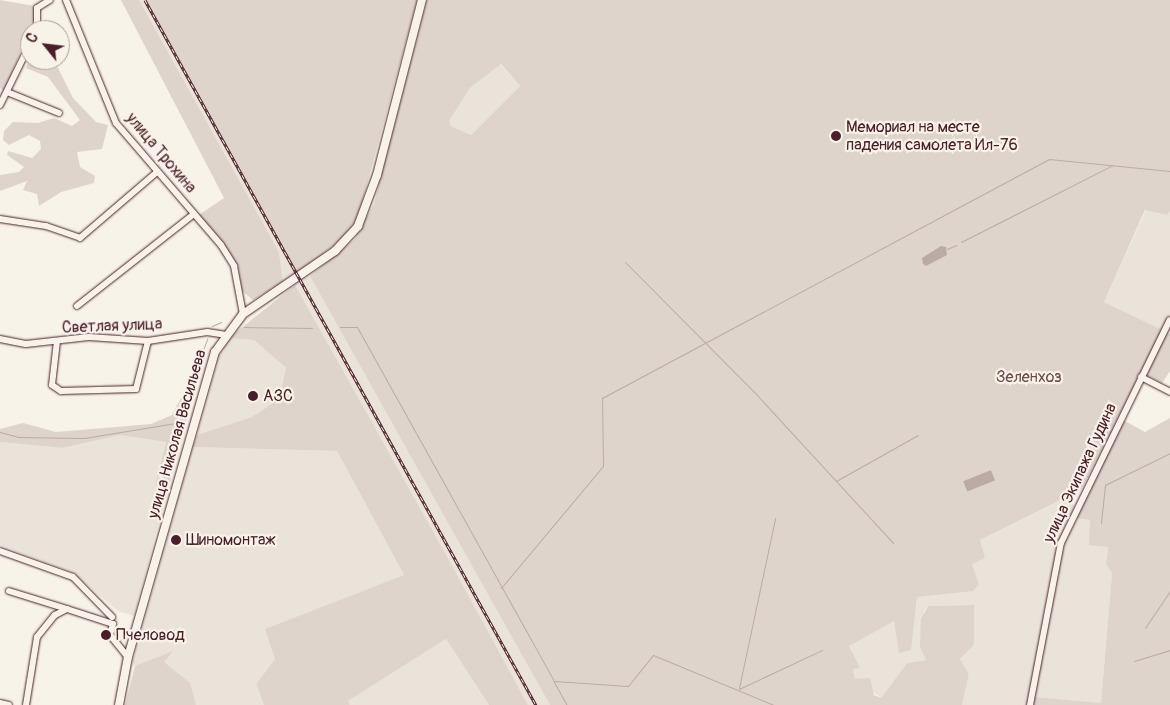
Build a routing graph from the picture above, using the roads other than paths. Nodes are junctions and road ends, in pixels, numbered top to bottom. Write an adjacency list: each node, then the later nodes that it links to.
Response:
1 (50, 0): 4 (street)
2 (66, 0): 9 (street, улица Трохина)
3 (422, 0): 13 (main road, улица Николая Васильева)
4 (36, 20)
5 (20, 65): 6 (street)
6 (7, 92): 7 (street); 8 (street)
7 (0, 105)
8 (60, 113)
9 (157, 172): 10 (street, улица Трохина); 11 (street)
10 (194, 214): 12 (street); 13 (street, улица Трохина)
11 (0, 219)
12 (77, 306)
13 (243, 314): 15 (main road, улица Николая Васильева)
14 (1170, 320): 19 (street, улица Экипажа Гудина)
15 (225, 335): 17 (street, Светлая улица); 25 (main road, улица Николая Васильева)
16 (0, 339): 18 (street, Светлая улица)
17 (148, 340): 18 (street, Светлая улица); 18 (street)
18 (57, 341)
19 (1141, 378): 20 (street); 30 (street, улица Экипажа Гудина)
20 (1170, 392)
21 (0, 551): 24 (street)
22 (9, 591): 23 (street)
23 (67, 609): 24 (street); 28 (street)
24 (112, 621): 25 (street)
25 (128, 657): 29 (main road, улица Николая Васильева)
26 (0, 703): 27 (street)
27 (9, 705)
28 (26, 705)
29 (119, 705)
30 (1030, 705)

